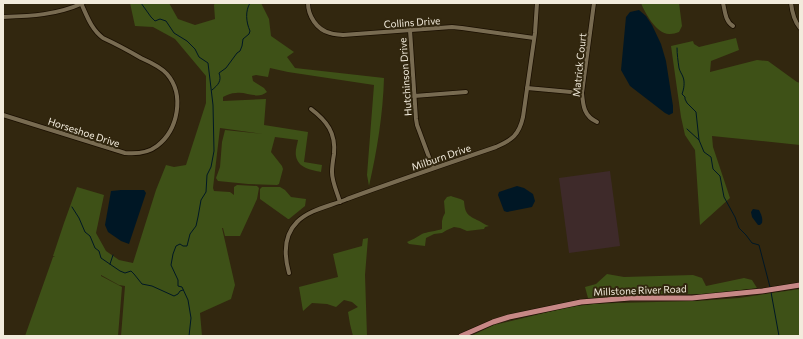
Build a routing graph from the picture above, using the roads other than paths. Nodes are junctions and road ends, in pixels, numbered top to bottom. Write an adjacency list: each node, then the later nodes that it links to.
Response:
1 (82, 3): 7 (street); 17 (street, Horseshoe Drive)
2 (308, 3): 10 (street, Collins Drive)
3 (537, 3): 11 (street, Milburn Drive)
4 (594, 3): 14 (street, Matrick Court)
5 (723, 3): 8 (street)
6 (791, 3): 9 (street)
7 (3, 17)
8 (733, 26)
9 (800, 28)
10 (410, 30): 11 (street, Collins Drive); 15 (street, Hutchinson Drive)
11 (534, 38): 12 (street, Milburn Drive)
12 (527, 88): 14 (street); 19 (street, Milburn Drive)
13 (466, 92): 15 (street)
14 (582, 93): 18 (street, Matrick Court)
15 (414, 96): 19 (street, Hutchinson Drive)
16 (311, 109): 20 (street)
17 (3, 115)
18 (597, 122)
19 (433, 168): 20 (street, Milburn Drive)
20 (340, 202): 21 (street, Milburn Drive)
21 (289, 273)
22 (800, 285): 23 (main road, Millstone River Road)
23 (461, 336)

